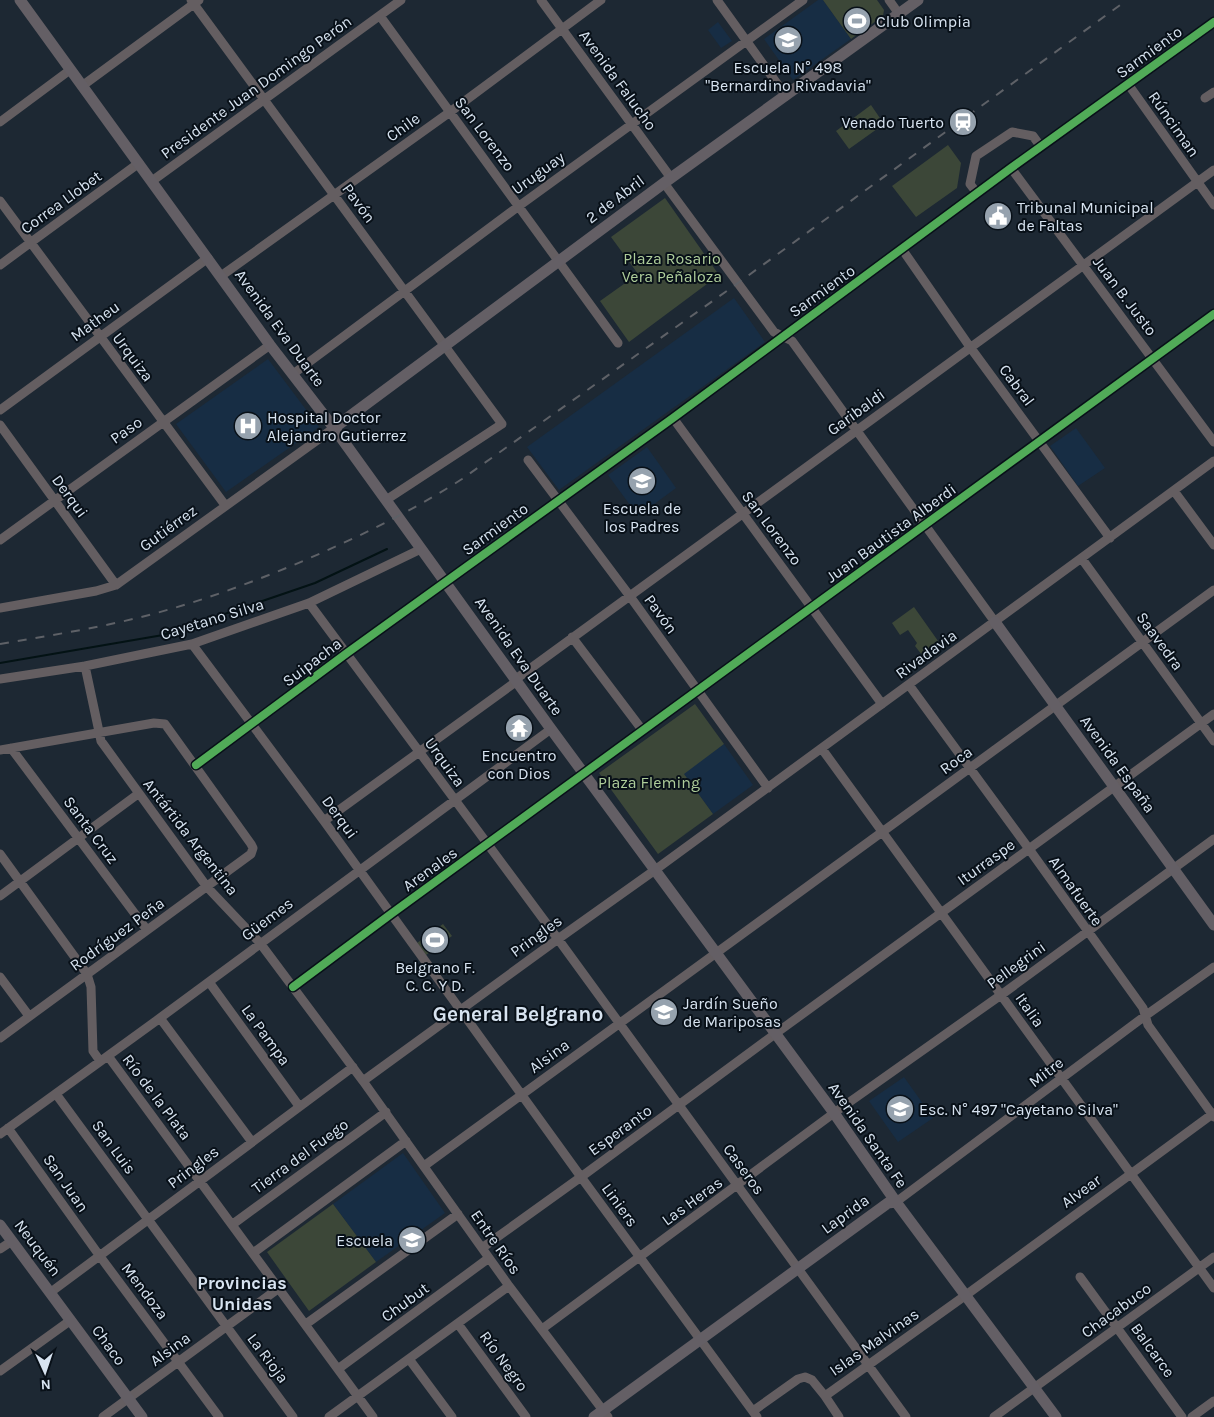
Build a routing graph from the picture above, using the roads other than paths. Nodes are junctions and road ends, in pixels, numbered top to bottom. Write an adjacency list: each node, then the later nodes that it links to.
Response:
1 (20, 0): 15 (main road, Avenida Eva Duarte)
2 (401, 0): 11 (street, Presidente Juan Domingo Perón)
3 (541, 0): 13 (street, Avenida Falucho)
4 (601, 0): 13 (street, Chile)
5 (717, 0): 14 (street)
6 (803, 0): 14 (street, Uruguay)
7 (889, 0): 10 (street)
8 (918, 0): 10 (main road, 2 de Abril)
9 (195, 1): 17 (street); 21 (street, Pavón)
10 (899, 14): 19 (main road, 2 de Abril)
11 (380, 16): 21 (street, Presidente Juan Domingo Perón); 22 (street, San Lorenzo)
12 (1214, 22): 16 (street, Sarmiento)
13 (562, 28): 22 (street, Chile); 24 (street, Avenida Falucho)
14 (747, 42): 19 (street); 24 (street, Uruguay)
15 (70, 70): 17 (main road, Avenida Eva Duarte); 23 (street)
16 (1128, 84): 25 (street, Sarmiento); 31 (street, Rúnciman)
17 (82, 86): 26 (main road, Avenida Eva Duarte)
18 (1214, 92): 20 (street)
19 (786, 96): 29 (main road, 2 de Abril)
20 (1205, 98)
21 (265, 100): 30 (street, Presidente Juan Domingo Perón); 33 (street, Pavón)
22 (450, 112): 33 (street, Chile); 36 (street, San Lorenzo)
23 (0, 122)
24 (633, 124): 29 (street, Avenida Falucho); 36 (street, Uruguay)
25 (1041, 146): 27 (street, Sarmiento); 32 (street)
26 (139, 163): 30 (main road, Avenida Eva Duarte); 37 (street, Correa Llobet)
27 (1011, 168): 32 (street, Sarmiento); 41 (street, Juan B. Justo)
28 (1214, 170): 31 (street, Garibaldi)
29 (668, 180): 40 (main road, 2 de Abril); 46 (street, Avenida Falucho)
30 (152, 181): 39 (main road, Avenida Eva Duarte)
31 (1197, 182): 35 (street, Rúnciman); 41 (street, Garibaldi)
32 (977, 193): 38 (street, Sarmiento)
33 (334, 195): 43 (street, Chile); 44 (street, Pavón)
34 (0, 202): 37 (street, Urquiza)
35 (1214, 205)
36 (519, 206): 40 (street, San Lorenzo); 44 (street, Uruguay)
37 (30, 243): 42 (street, Correa Llobet); 47 (street, Urquiza)
38 (902, 250): 46 (street, Sarmiento); 51 (street, Cabral)
39 (208, 258): 43 (main road, Avenida Eva Duarte); 47 (street, Matheu)
40 (559, 261): 48 (street, San Lorenzo); 50 (main road, 2 de Abril)
41 (1083, 264): 51 (street, Garibaldi); 52 (street, Juan B. Justo)
42 (0, 265)
43 (221, 276): 49 (main road, Avenida Eva Duarte)
44 (404, 291): 50 (street, Pavón); 53 (street, Uruguay)
45 (1214, 314): 52 (street, Juan Bautista Alberdi)
46 (783, 336): 55 (street, Sarmiento); 59 (street, Avenida Falucho)
47 (100, 337): 54 (street, Matheu); 56 (street, Urquiza)
48 (618, 343)
49 (270, 345): 53 (main road, Avenida Eva Duarte); 56 (street, Paso)
50 (445, 345): 58 (main road, 2 de Abril); 66 (street, Pavón)
51 (970, 347): 59 (street, Garibaldi); 60 (street, Cabral)
52 (1153, 358): 60 (street, Juan Bautista Alberdi); 61 (street, Juan B. Justo)
53 (293, 374): 58 (main road, Avenida Eva Duarte)
54 (0, 410)
55 (673, 418): 67 (street, Sarmiento); 69 (street, San Lorenzo)
56 (163, 422): 65 (street, Paso); 68 (street, Urquiza)
57 (0, 425): 65 (street, Derqui)
58 (334, 428): 66 (main road, Avenida Eva Duarte); 68 (street, Gutiérrez)
59 (857, 430): 69 (street, Garibaldi); 70 (street, Avenida Falucho)
60 (1040, 441): 70 (street, Juan Bautista Alberdi); 71 (street, Cabral)
61 (1214, 442)
62 (528, 460): 67 (street, Pavón)
63 (1214, 462): 64 (street, Rivadavia)
64 (1174, 491): 71 (street, Rivadavia); 73 (street)
65 (54, 499): 72 (street, Paso); 77 (street, Derqui)
66 (386, 500): 74 (main road, Avenida Eva Duarte)
67 (559, 500): 76 (street, Sarmiento); 79 (street, Pavón)
68 (226, 505): 77 (street, Gutiérrez)
69 (743, 514): 79 (street, Garibaldi); 81 (street, San Lorenzo)
70 (925, 524): 81 (street, Juan Bautista Alberdi); 83 (street, Avenida Falucho)
71 (1110, 538): 75 (street, Rivadavia)
72 (0, 540)
73 (1214, 545)
74 (421, 549): 76 (main road, Avenida Eva Duarte); 80 (street, Cayetano Silva)
75 (1082, 559): 83 (street, Rivadavia); 85 (street, Saavedra)
76 (446, 582): 87 (street, Suipacha); 90 (main road, Avenida Eva Duarte)
77 (116, 585): 82 (street, Gutiérrez)
78 (1214, 590): 85 (street, Roca)
79 (629, 595): 84 (street, Garibaldi); 92 (street, Pavón)
80 (309, 603): 86 (street, Cayetano Silva); 87 (street, Urquiza)
81 (813, 607): 92 (street, Juan Bautista Alberdi); 93 (street, San Lorenzo)
82 (0, 608)
83 (995, 622): 91 (street, Rivadavia); 94 (main road, Avenida España)
84 (572, 637): 90 (street, Garibaldi); 100 (street)
85 (1142, 643): 94 (street, Roca); 97 (street, Saavedra)
86 (192, 644): 88 (street, Cayetano Silva); 96 (street, Derqui)
87 (347, 653): 96 (street, Suipacha); 105 (street, Urquiza)
88 (85, 666): 89 (street, Cayetano Silva); 99 (street, Antártida Argentina)
89 (0, 680)
90 (517, 680): 98 (main road, Avenida Eva Duarte); 105 (street)
91 (909, 685): 93 (street, Rivadavia); 107 (street, Almafuerte)
92 (699, 691): 100 (street, Juan Bautista Alberdi); 110 (street, Pavón)
93 (882, 704): 103 (street, Rivadavia)
94 (1055, 706): 107 (street, Roca); 109 (main road, Avenida España)
95 (1214, 714): 97 (street, Iturraspe)
96 (253, 724): 106 (street, Suipacha); 113 (street, Derqui)
97 (1201, 724): 101 (street, Saavedra); 109 (street, Iturraspe)
98 (551, 729): 108 (main road, Avenida Eva Duarte); 112 (street, Güemes)
99 (98, 731): 102 (street); 106 (street); 111 (street, Antártida Argentina)
100 (643, 731): 108 (street, Juan Bautista Alberdi)
101 (1214, 741)
102 (11, 748): 104 (street); 115 (street, Santa Cruz)
103 (822, 749): 110 (street, Rivadavia); 114 (street, Italia)
104 (0, 750)
105 (419, 752): 112 (street, Urquiza); 113 (street)
106 (196, 765): 124 (street, Rodríguez Peña)
107 (970, 769): 114 (street, Roca); 118 (street, Almafuerte)
108 (584, 774): 117 (street, Arenales); 122 (main road, Avenida Eva Duarte)
109 (1114, 786): 118 (street, Iturraspe); 120 (main road, Avenida España)
110 (768, 788): 122 (street, Rivadavia)
111 (138, 794): 115 (street); 124 (street, Antártida Argentina)
112 (454, 800): 117 (street, Urquiza); 121 (street, Güemes)
113 (324, 821): 121 (street, Derqui)
114 (882, 832): 126 (street, Italia); 133 (street, Roca)
115 (78, 839): 123 (street); 129 (street, Santa Cruz)
116 (1214, 839): 120 (street, Pellegrini)
117 (487, 844): 127 (street, Arenales); 131 (street, Urquiza)
118 (1029, 849): 126 (street, Iturraspe); 130 (street, Almafuerte)
119 (0, 854): 123 (street, Río de la Plata)
120 (1174, 868): 128 (main road, Avenida España); 130 (street, Pellegrini)
121 (359, 869): 127 (street, Derqui); 132 (street, Güemes)
122 (655, 870): 131 (street, Pringles); 133 (main road, Avenida Santa Fe)
123 (20, 882): 125 (street); 135 (street, Río de la Plata)
124 (207, 888): 129 (street, Rodríguez Peña); 132 (street, Antártida Argentina)
125 (0, 896)
126 (942, 913): 139 (street, Italia); 145 (street, Iturraspe)
127 (391, 914): 138 (street, Arenales); 140 (street, Derqui)
128 (1214, 925)
129 (147, 930): 135 (street, Rodríguez Peña)
130 (1087, 932): 139 (street, Pellegrini); 142 (street, Almafuerte)
131 (558, 939): 140 (street, Pringles); 144 (street, Caseros)
132 (260, 943): 137 (street, Güemes); 138 (street, Antártida Argentina)
133 (716, 952): 144 (street, Alsina); 145 (main road, Avenida Santa Fe)
134 (1214, 967): 142 (street, Mitre)
135 (87, 974): 141 (street, Rodríguez Peña); 147 (street, Río de la Plata)
136 (0, 977): 141 (street)
137 (208, 982): 143 (street, Güemes); 153 (street, La Pampa)
138 (293, 987): 148 (street, Antártida Argentina)
139 (1001, 994): 149 (street, Italia); 156 (street, Pellegrini)
140 (461, 1009): 150 (street, Pringles); 152 (street, Liniers)
141 (29, 1016): 146 (street, Rodríguez Peña)
142 (1145, 1016): 149 (street, Mitre); 157 (street, Almafuerte)
143 (160, 1018): 147 (street, Güemes); 161 (street)
144 (619, 1023): 152 (street, Alsina); 154 (street, Caseros)
145 (775, 1034): 154 (street, Esperanto); 156 (main road, Avenida Santa Fe)
146 (0, 1038)
147 (104, 1058): 151 (street, Güemes); 165 (street, Río de la Plata)
148 (353, 1067): 150 (street, Antártida Argentina); 153 (street, Pringles)
149 (1061, 1079): 163 (street, Italia); 167 (street, Mitre)
150 (363, 1081): 155 (street, Entre Ríos)
151 (56, 1094): 158 (street, Güemes); 169 (street, San Luis)
152 (522, 1095): 162 (street, Alsina); 164 (street, Liniers)
153 (299, 1106): 161 (street, Pringles)
154 (678, 1106): 164 (street, Esperanto); 166 (street, Caseros)
155 (386, 1112): 160 (street, Entre Ríos); 171 (street, Tierra del Fuego)
156 (834, 1113): 166 (street, Las Heras); 167 (main road, Avenida Santa Fe)
157 (1213, 1114): 163 (street, Alvear)
158 (8, 1128): 159 (street, Güemes); 176 (street, San Juan)
159 (0, 1134)
160 (406, 1141): 162 (street, Entre Ríos); 175 (street)
161 (252, 1142): 165 (street, Pringles)
162 (424, 1166): 168 (street, Entre Ríos)
163 (1131, 1174): 180 (street, Italia); 187 (street, Alvear)
164 (581, 1177): 173 (street, Esperanto); 179 (street, Liniers)
165 (200, 1180): 169 (street, Pringles); 171 (street, Río de la Plata)
166 (738, 1186): 179 (street, Las Heras); 181 (street, Caseros)
167 (896, 1202): 181 (main road, Laprida); 187 (main road, Avenida Santa Fe)
168 (458, 1214): 173 (street, Entre Ríos); 189 (street)
169 (149, 1219): 176 (street, Pringles); 191 (street, La Rioja)
170 (0, 1224): 172 (main road, Neuquén)
171 (232, 1224): 175 (street, Río de la Plata)
172 (12, 1240): 174 (street); 186 (main road, Neuquén)
173 (482, 1248): 178 (street, Entre Ríos)
174 (0, 1249)
175 (253, 1253): 184 (street, Río de la Plata)
176 (100, 1255): 186 (street, Pringles); 196 (street, Mendoza)
177 (1214, 1257): 180 (street, Chacabuco)
178 (489, 1258): 183 (street, Entre Ríos); 198 (street, Chubut)
179 (640, 1258): 193 (street, Las Heras); 194 (street, Liniers)
180 (1199, 1268): 185 (street, Italia); 192 (street, Chacabuco)
181 (800, 1272): 194 (main road, Laprida); 197 (street, Caseros)
182 (1080, 1277): 192 (street, Balcarce)
183 (509, 1286): 190 (street); 193 (street, Entre Ríos)
184 (279, 1288): 189 (street, Río de la Plata); 191 (street, Alsina)
185 (1214, 1288)
186 (51, 1292): 188 (main road, Chaco)
187 (966, 1295): 197 (street, Islas Malvinas); 200 (main road, Avenida Santa Fe)
188 (71, 1320): 199 (street); 203 (main road, Chaco)
189 (306, 1324): 198 (street, Río de la Plata)
190 (458, 1324): 195 (street); 214 (street, Río Negro)
191 (226, 1327): 196 (street, Alsina); 210 (street, La Rioja)
192 (1118, 1327): 200 (street, Chacabuco); 219 (street, Balcarce)
193 (542, 1329): 206 (street, Entre Ríos)
194 (702, 1343): 205 (street, Liniers); 206 (main road, Laprida)
195 (409, 1360): 201 (street); 213 (street)
196 (179, 1361): 203 (street, Alsina); 209 (street, Mendoza)
197 (868, 1366): 202 (street, Islas Malvinas); 216 (street, Caseros)
198 (338, 1369): 201 (street, Río de la Plata)
199 (0, 1371)
200 (1034, 1387): 217 (street, Chacabuco); 218 (main road, Avenida Santa Fe)
201 (358, 1396): 211 (street); 212 (street, Río de la Plata)
202 (825, 1396): 205 (street, Islas Malvinas); 215 (street)
203 (128, 1398): 207 (street, Alsina); 208 (main road, Chaco)
204 (1214, 1401): 220 (street)
205 (755, 1414)
206 (603, 1415)
207 (103, 1417)
208 (142, 1417)
209 (220, 1417)
210 (293, 1417)
211 (330, 1417)
212 (373, 1417)
213 (452, 1417)
214 (526, 1417)
215 (839, 1417)
216 (906, 1417)
217 (994, 1417)
218 (1056, 1417)
219 (1182, 1417)
220 (1192, 1417)

